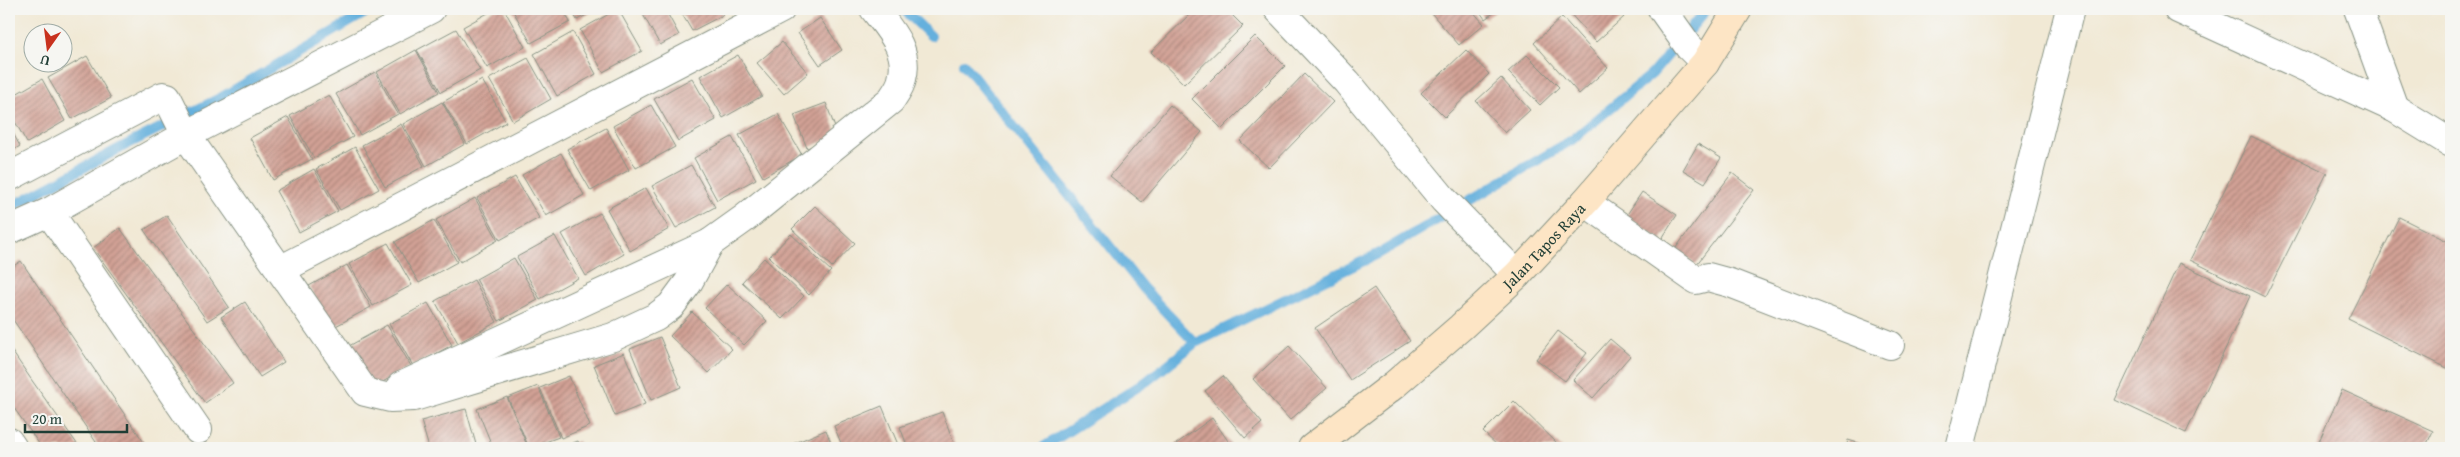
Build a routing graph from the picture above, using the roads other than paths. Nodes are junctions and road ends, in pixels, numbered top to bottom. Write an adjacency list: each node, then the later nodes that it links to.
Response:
1 (430, 9): 11 (street)
2 (781, 9): 18 (street)
3 (874, 9): 17 (street)
4 (1278, 9): 19 (street)
5 (1738, 9): 9 (main road, Jalan Tapos Raya)
6 (2070, 9): 26 (street)
7 (2178, 9): 10 (street)
8 (2358, 9): 10 (street)
9 (1683, 36): 14 (main road, Jalan Tapos Raya)
10 (2394, 108): 12 (street)
11 (185, 132): 13 (street); 15 (street); 18 (street)
12 (2451, 143)
13 (9, 177)
14 (1585, 202): 19 (main road, Jalan Tapos Raya); 20 (street)
15 (49, 212): 16 (street); 22 (street)
16 (9, 230)
17 (710, 243): 21 (street); 21 (street)
18 (280, 270): 21 (street)
19 (1517, 275): 25 (main road, Jalan Tapos Raya)
20 (1890, 345)
21 (379, 396)
22 (198, 430)
23 (9, 442): 24 (street)
24 (13, 448)
25 (1312, 448)
26 (1960, 448)

